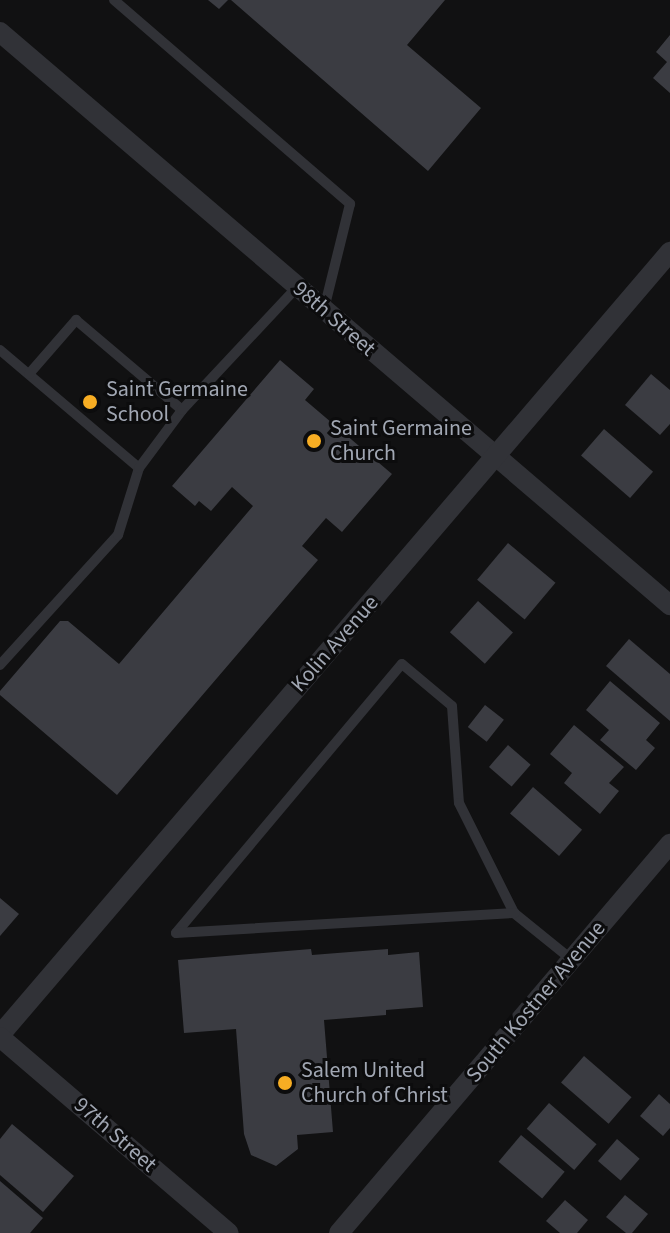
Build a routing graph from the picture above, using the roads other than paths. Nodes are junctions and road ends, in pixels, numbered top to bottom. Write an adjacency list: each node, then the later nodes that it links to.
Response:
1 (114, 0): 5 (lane)
2 (0, 32): 4 (street, 98th Street)
3 (670, 252): 9 (street, Kolin Avenue)
4 (297, 287): 5 (street, 98th Street); 8 (lane)
5 (324, 311): 9 (street, 98th Street)
6 (0, 350): 7 (lane)
7 (29, 374): 8 (lane); 10 (lane)
8 (182, 410): 10 (lane)
9 (495, 457): 11 (street, 98th Street); 16 (street, Kolin Avenue)
10 (139, 468): 12 (lane)
11 (670, 605)
12 (0, 665)
13 (670, 844): 15 (street, South Kostner Avenue)
14 (514, 913): 14 (lane); 15 (lane)
15 (572, 960): 18 (street, South Kostner Avenue)
16 (0, 1036): 17 (street, 97th Street)
17 (229, 1233)
18 (339, 1233)

